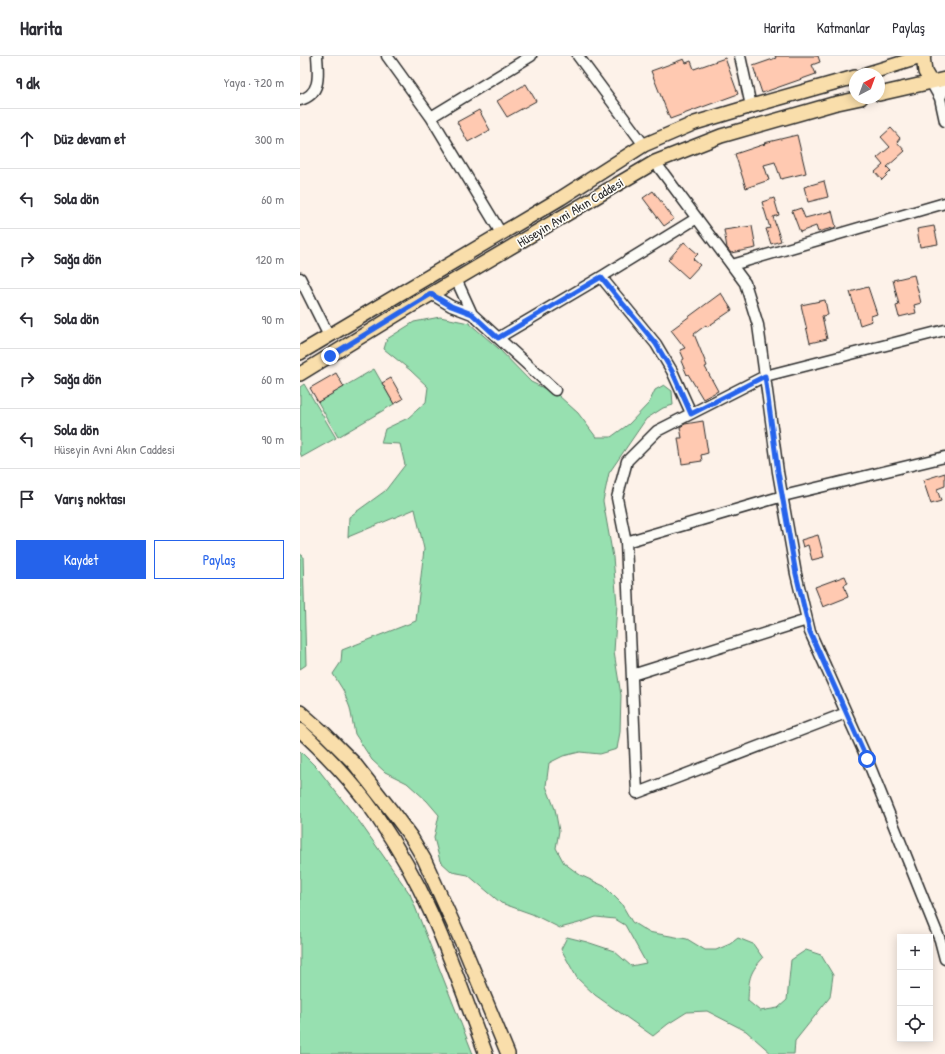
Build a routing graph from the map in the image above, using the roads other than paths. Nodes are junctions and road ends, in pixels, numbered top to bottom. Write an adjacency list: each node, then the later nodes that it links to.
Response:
1 (317, 56): 14 (street)
2 (388, 56): 17 (street)
3 (531, 56): 17 (street)
4 (578, 56): 19 (street)
5 (740, 56): 16 (street)
6 (923, 56): 7 (main road); 10 (main road)
7 (885, 68)
8 (849, 79): 16 (main road, Hüseyin Avni Akın Caddesi)
9 (945, 79): 10 (main road)
10 (931, 82): 12 (main road); 13 (street)
11 (945, 87): 13 (street)
12 (885, 93)
13 (940, 98): 18 (street)
14 (300, 100)
15 (849, 101): 20 (main road, Hüseyin Avni Akın Caddesi)
16 (751, 106): 19 (main road, Hüseyin Avni Akın Caddesi)
17 (431, 117): 23 (street)
18 (945, 121)
19 (644, 145): 23 (main road, Hüseyin Avni Akın Caddesi)
20 (655, 162): 22 (street); 27 (main road, Hüseyin Avni Akın Caddesi)
21 (945, 203): 24 (street)
22 (697, 218): 24 (street); 25 (street)
23 (501, 233): 31 (main road, Hüseyin Avni Akın Caddesi)
24 (732, 265): 35 (street)
25 (601, 277): 32 (street); 37 (street)
26 (300, 278): 31 (street)
27 (456, 279): 28 (main road, Hüseyin Avni Akın Caddesi); 29 (street)
28 (431, 294): 29 (street); 34 (main road, Hüseyin Avni Akın Caddesi)
29 (472, 314): 32 (street)
30 (945, 330): 35 (street)
31 (329, 336): 33 (main road, Hüseyin Avni Akın Caddesi)
32 (498, 338): 36 (street)
33 (300, 353)
34 (300, 374)
35 (765, 376): 37 (street); 39 (street)
36 (555, 390)
37 (691, 414): 40 (street)
38 (945, 457): 39 (street)
39 (782, 496): 40 (street); 41 (street)
40 (626, 542): 42 (street)
41 (807, 620): 42 (street); 44 (street)
42 (632, 675): 44 (street)
43 (300, 712): 48 (main road)
44 (846, 713): 46 (street)
45 (300, 730): 47 (main road)
46 (945, 959)
47 (486, 1054)
48 (508, 1054)

